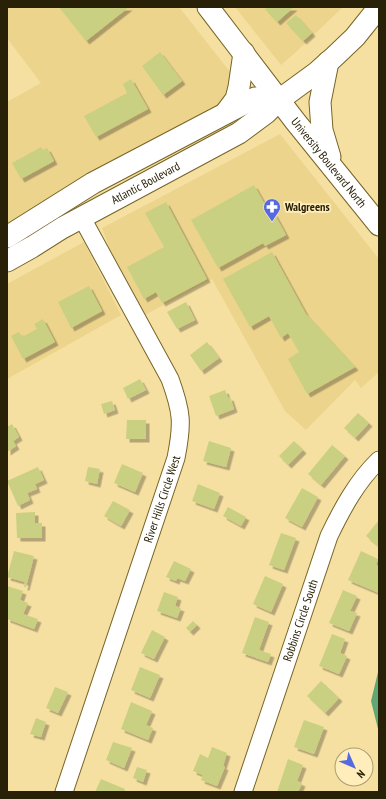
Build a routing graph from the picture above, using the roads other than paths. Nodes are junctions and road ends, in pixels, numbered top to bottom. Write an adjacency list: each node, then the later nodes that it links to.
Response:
1 (208, 7): 3 (main road, University Boulevard North)
2 (379, 7): 4 (main road, Atlantic Boulevard)
3 (244, 53): 5 (main road, University Boulevard North); 6 (main road)
4 (328, 62): 5 (main road, Atlantic Boulevard); 7 (main road)
5 (279, 100): 6 (main road, Atlantic Boulevard); 7 (main road, University Boulevard North); 8 (main road, Atlantic Boulevard)
6 (227, 111): 10 (main road, Atlantic Boulevard)
7 (333, 167): 9 (main road, University Boulevard North)
8 (82, 218): 11 (main road, Atlantic Boulevard); 13 (street, River Hills Circle West)
9 (379, 225)
10 (7, 236)
11 (7, 261)
12 (379, 460): 14 (street, Robbins Circle South)
13 (64, 792)
14 (243, 792)

